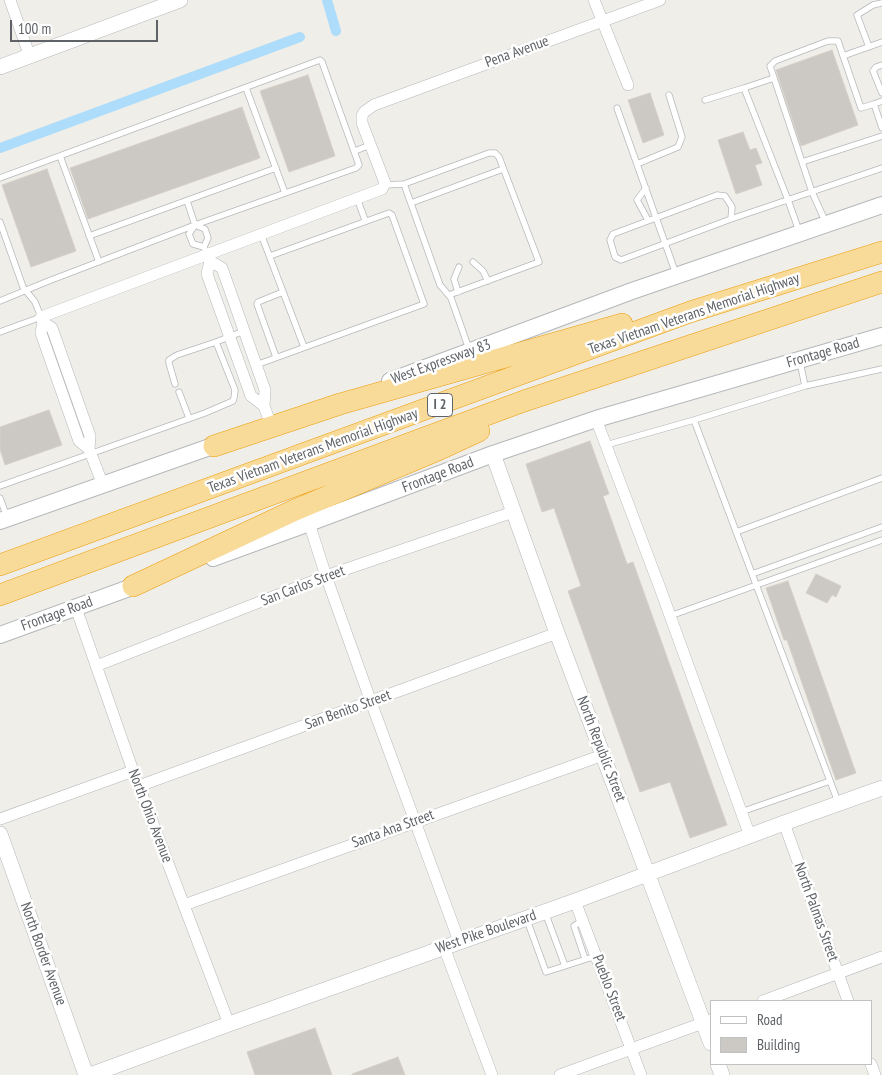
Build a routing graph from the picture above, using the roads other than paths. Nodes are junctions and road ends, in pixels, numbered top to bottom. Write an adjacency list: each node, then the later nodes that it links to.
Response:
1 (10, 0): 10 (street)
2 (180, 0): 10 (street)
3 (594, 0): 6 (street)
4 (660, 0): 6 (street, Pena Avenue)
5 (882, 3): 8 (lane)
6 (601, 21): 14 (street); 25 (street, Pena Avenue)
7 (882, 42): 8 (lane)
8 (869, 46): 9 (lane)
9 (843, 56): 13 (lane); 21 (lane)
10 (30, 57): 12 (street)
11 (882, 65): 17 (lane)
12 (0, 68)
13 (774, 78): 16 (lane); 28 (lane)
14 (628, 85)
15 (246, 88): 26 (lane); 27 (lane); 30 (lane)
16 (744, 88): 19 (lane); 40 (lane)
17 (882, 93)
18 (669, 96): 29 (lane)
19 (705, 100)
20 (882, 101): 21 (lane)
21 (874, 104): 23 (lane)
22 (617, 108): 29 (lane)
23 (882, 128)
24 (882, 136): 28 (lane)
25 (370, 145): 26 (lane); 35 (street)
26 (355, 150): 38 (lane)
27 (60, 156): 33 (lane); 53 (lane)
28 (802, 162): 37 (lane)
29 (637, 164): 36 (lane)
30 (276, 168): 38 (lane); 41 (lane)
31 (882, 168): 37 (lane)
32 (503, 169): 34 (lane); 42 (lane); 62 (lane)
33 (0, 178)
34 (404, 184): 35 (lane); 42 (lane)
35 (384, 185): 39 (street)
36 (646, 188): 44 (lane); 47 (lane)
37 (812, 192): 40 (lane); 49 (lane)
38 (285, 193): 50 (lane)
39 (357, 198): 46 (lane); 52 (street)
40 (788, 200): 45 (lane); 51 (lane)
41 (187, 201): 50 (lane); 53 (lane)
42 (411, 203): 67 (lane)
43 (882, 205): 49 (main road, West Expressway 83)
44 (656, 217): 45 (lane); 47 (lane); 54 (lane)
45 (731, 219): 54 (lane)
46 (365, 220): 57 (lane); 75 (lane)
47 (648, 220): 54 (lane)
48 (0, 222): 64 (lane)
49 (827, 224): 51 (main road, West Expressway 83)
50 (195, 225): 56 (lane); 56 (lane); 58 (lane)
51 (799, 233): 61 (main road, West Expressway 83)
52 (261, 234): 56 (street); 57 (lane)
53 (89, 236): 58 (lane)
54 (666, 245): 61 (lane)
55 (882, 252): 91 (highway); 106 (highway, Texas Vietnam Veterans Memorial Highway / I 2)
56 (207, 254): 69 (street); 71 (street); 73 (street)
57 (270, 256): 65 (lane)
58 (99, 262): 64 (lane)
59 (472, 262): 62 (lane)
60 (459, 267): 66 (lane)
61 (677, 276): 76 (main road, West Expressway 83)
62 (488, 282): 66 (lane)
63 (882, 282): 81 (highway, Texas Vietnam Veterans Memorial Highway / I 2)
64 (27, 291): 68 (lane); 69 (lane)
65 (283, 292): 75 (lane); 77 (lane)
66 (458, 292): 67 (lane)
67 (449, 296): 76 (lane)
68 (0, 301)
69 (42, 319): 70 (lane); 92 (street)
70 (0, 332)
71 (244, 332): 73 (lane); 79 (street)
72 (882, 336): 78 (main road, Frontage Road)
73 (229, 337): 74 (lane); 85 (street)
74 (216, 342): 82 (lane); 86 (lane)
75 (304, 347): 77 (lane)
76 (470, 351): 89 (main road, West Expressway 83)
77 (276, 357): 79 (lane)
78 (800, 360): 83 (lane); 87 (main road, Frontage Road)
79 (256, 365): 85 (street)
80 (882, 369): 83 (lane)
81 (587, 380): 110 (highway); 111 (highway, Texas Vietnam Veterans Memorial Highway / I 2)
82 (176, 384)
83 (805, 386): 88 (lane)
84 (179, 392): 86 (lane)
85 (264, 406): 89 (street)
86 (189, 418): 92 (lane)
87 (596, 418): 90 (street); 93 (main road, Frontage Road)
88 (694, 420): 90 (lane); 102 (lane)
89 (271, 425): 91 (main road, West Expressway 83)
90 (606, 445): 113 (street)
91 (214, 446): 95 (main road, West Expressway 83)
92 (90, 451): 95 (street); 96 (lane)
93 (493, 454): 98 (street, North Republic Street); 100 (main road, Frontage Road)
94 (882, 478): 102 (lane)
95 (103, 485): 99 (main road, West Expressway 83)
96 (0, 486)
97 (0, 498): 99 (lane)
98 (513, 512): 108 (street, San Carlos Street); 114 (street, North Republic Street)
99 (4, 520)
100 (309, 524): 108 (street); 110 (main road, Frontage Road)
101 (882, 527): 103 (lane)
102 (736, 532): 107 (lane)
103 (863, 534): 105 (lane); 107 (lane)
104 (882, 540): 105 (lane)
105 (867, 545): 109 (lane)
106 (0, 565)
107 (752, 574): 109 (lane)
108 (326, 576): 116 (street, San Carlos Street); 117 (street)
109 (756, 585): 113 (lane); 120 (lane)
110 (133, 586): 112 (main road, Frontage Road)
111 (0, 595)
112 (76, 608): 115 (main road, Frontage Road); 116 (street, North Ohio Avenue)
113 (670, 616): 124 (street)
114 (557, 633): 117 (street, San Benito Street); 118 (street, North Republic Street)
115 (0, 636)
116 (96, 666): 119 (street, North Ohio Avenue)
117 (371, 702): 121 (street, San Benito Street); 126 (street)
118 (603, 755): 126 (street, Santa Ana Street); 130 (street, North Republic Street)
119 (133, 771): 121 (street, North Ohio Avenue); 125 (street)
120 (830, 781): 123 (lane); 124 (lane)
121 (139, 786): 132 (street, North Ohio Avenue)
122 (882, 788): 123 (street, West Pike Boulevard)
123 (839, 804): 127 (street, West Pike Boulevard)
124 (741, 812): 129 (street)
125 (0, 819)
126 (415, 822): 132 (street, Santa Ana Street); 135 (street)
127 (784, 823): 129 (street, West Pike Boulevard); 140 (street, North Palmas Street)
128 (0, 834): 147 (street, North Border Avenue)
129 (750, 836): 130 (street, West Pike Boulevard)
130 (648, 874): 131 (street, West Pike Boulevard); 143 (street, North Republic Street)
131 (575, 901): 133 (street, West Pike Boulevard); 137 (street, Pueblo Street)
132 (184, 905): 144 (street, North Ohio Avenue)
133 (545, 912): 134 (street, West Pike Boulevard); 139 (lane)
134 (526, 918): 135 (street, West Pike Boulevard); 139 (lane)
135 (459, 941): 136 (street, West Pike Boulevard)
136 (444, 947): 144 (street, West Pike Boulevard); 148 (street)
137 (591, 957): 139 (lane); 146 (street, Pueblo Street)
138 (882, 957): 140 (street)
139 (565, 966)
140 (838, 974): 141 (street); 142 (street, North Palmas Street)
141 (766, 1000)
142 (848, 1000)
143 (707, 1022): 145 (street, North Republic Street); 146 (street)
144 (229, 1024): 147 (street, West Pike Boulevard)
145 (710, 1038)
146 (632, 1049): 149 (street); 150 (street, Pueblo Street)
147 (88, 1075)
148 (492, 1075)
149 (560, 1075)
150 (641, 1075)

